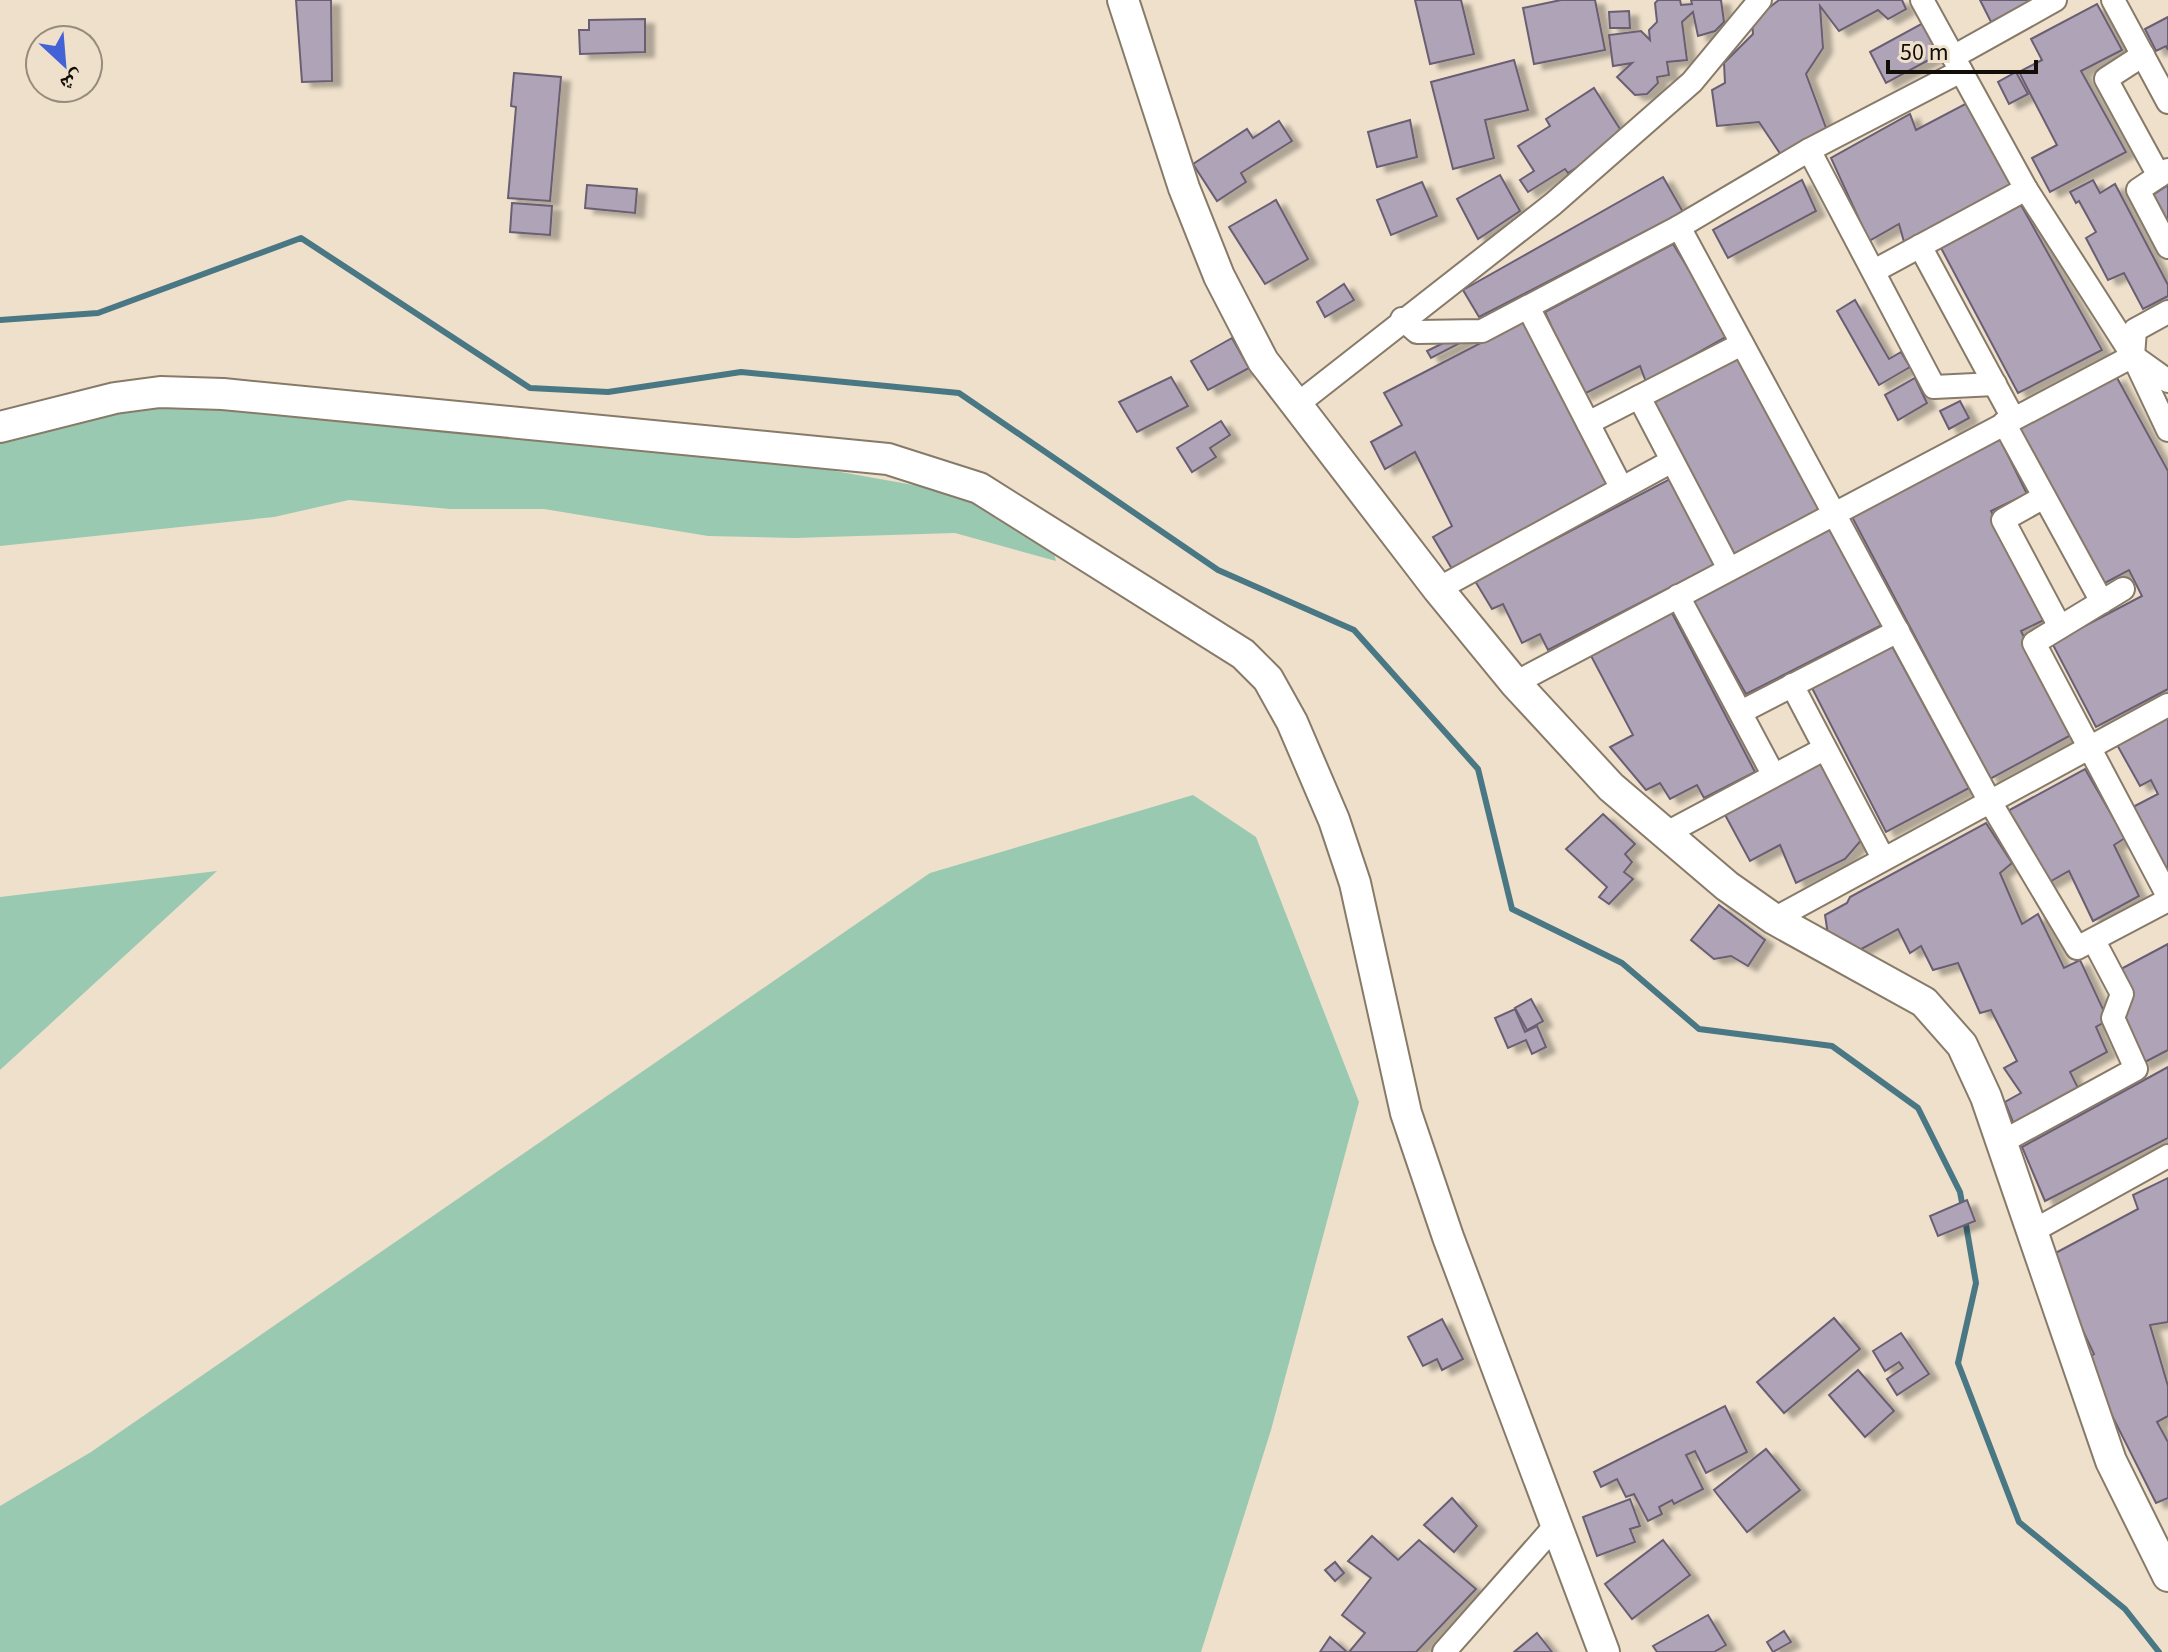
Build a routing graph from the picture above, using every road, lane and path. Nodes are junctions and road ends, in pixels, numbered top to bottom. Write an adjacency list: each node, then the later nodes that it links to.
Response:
1 (1123, 0): 24 (main road)
2 (1760, 0): 18 (street)
3 (1922, 0): 7 (street)
4 (2055, 0): 7 (street)
5 (2113, 0): 6 (street)
6 (2143, 55): 8 (street); 10 (street)
7 (1957, 64): 9 (street); 11 (street)
8 (2168, 102)
9 (1809, 150): 12 (street); 15 (street)
10 (2164, 173): 14 (street)
11 (2026, 189): 13 (street); 20 (street)
12 (1679, 227): 16 (street); 19 (street)
13 (1920, 246): 15 (street); 22 (street)
14 (2168, 247)
15 (1874, 271): 22 (street)
16 (1528, 307): 18 (street); 26 (street)
17 (2168, 312): 20 (street)
18 (1402, 319): 24 (street)
19 (1742, 344): 23 (street); 32 (street)
20 (2133, 356): 21 (street); 25 (street); 28 (street)
21 (2168, 381)
22 (1995, 384): 25 (street)
23 (1639, 397): 26 (street); 29 (street)
24 (1295, 406): 34 (main road)
25 (2008, 420): 31 (street); 32 (street)
26 (1588, 423): 30 (street)
27 (0, 427): 56 (main road)
28 (2168, 430)
29 (1672, 461): 30 (street); 33 (street)
30 (1621, 487): 34 (street)
31 (2044, 497): 37 (street); 38 (street)
32 (1834, 513): 33 (street); 39 (street)
33 (1729, 569): 36 (street)
34 (1438, 589): 40 (main road)
35 (2123, 589): 37 (street)
36 (1678, 596): 40 (street); 43 (street)
37 (2102, 602): 38 (street)
38 (2060, 627): 44 (street)
39 (1898, 631): 41 (street); 47 (street)
40 (1515, 683): 48 (main road)
41 (1792, 685): 43 (street); 45 (street)
42 (2168, 705): 44 (street)
43 (1741, 712): 46 (street)
44 (2087, 747): 47 (street); 50 (street)
45 (1824, 749): 46 (street); 49 (street)
46 (1773, 774): 48 (street)
47 (1989, 800): 49 (street); 52 (street)
48 (1665, 834): 51 (main road)
49 (1883, 858): 51 (street)
50 (2168, 898): 52 (street)
51 (1774, 919): 53 (main road)
52 (2094, 941): 53 (street)
53 (2002, 1142): 55 (main road)
54 (2168, 1156): 55 (street)
55 (2033, 1231): 57 (main road)
56 (1556, 1525): 58 (street); 59 (main road)
57 (2168, 1576)
58 (1444, 1652)
59 (1604, 1652)

